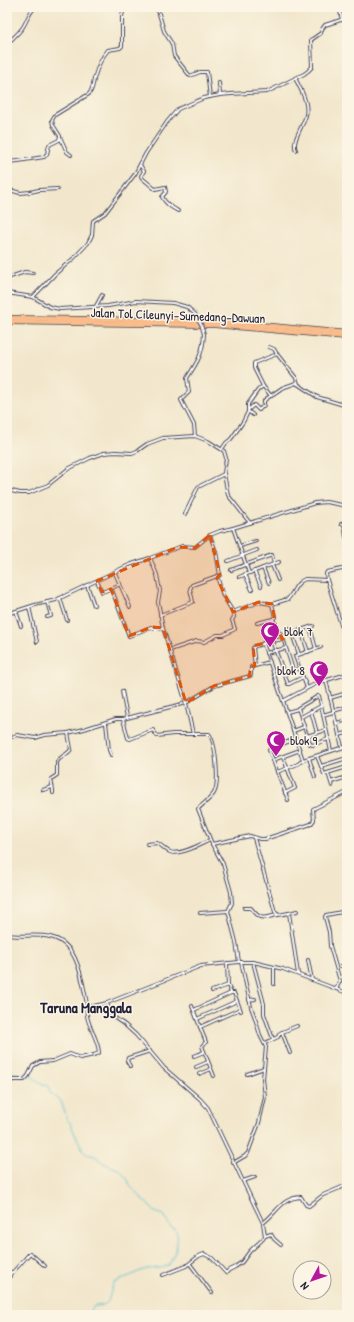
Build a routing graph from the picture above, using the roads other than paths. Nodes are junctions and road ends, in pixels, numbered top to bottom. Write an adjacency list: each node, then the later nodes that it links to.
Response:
1 (35, 7): 8 (street)
2 (124, 7): 13 (street)
3 (157, 7): 12 (street)
4 (339, 7): 6 (street)
5 (346, 18): 6 (street); 7 (street)
6 (342, 20): 9 (street)
7 (347, 25)
8 (7, 44)
9 (295, 78): 11 (street); 14 (street)
10 (219, 83): 11 (street)
11 (220, 95): 12 (street)
12 (210, 97): 17 (street)
13 (60, 136): 15 (street); 16 (street)
14 (296, 150)
15 (70, 155)
16 (7, 162)
17 (140, 165): 20 (street); 25 (street)
18 (7, 189): 19 (street)
19 (58, 189)
20 (178, 211)
21 (33, 273): 22 (street)
22 (7, 278)
23 (7, 293): 25 (street)
24 (102, 295): 26 (street)
25 (33, 297): 26 (street)
26 (96, 306): 39 (street, bridge)
27 (7, 318): 29 (highway, Jalan Tol Cileunyi–Sumedang–Dawuan)
28 (7, 322): 30 (highway, Jalan Tol Cileunyi–Sumedang–Dawuan)
29 (347, 333)
30 (347, 337)
31 (269, 347): 32 (street)
32 (278, 354): 33 (street); 34 (street)
33 (298, 384): 35 (street); 36 (street)
34 (263, 386): 35 (street); 37 (street)
35 (271, 396): 37 (street)
36 (347, 406)
37 (248, 411): 38 (street); 40 (street)
38 (253, 415)
39 (195, 436): 40 (street); 42 (street)
40 (222, 449): 41 (street)
41 (224, 474): 44 (street); 45 (street)
42 (7, 490)
43 (347, 506): 45 (street)
44 (185, 514)
45 (250, 523): 47 (street)
46 (347, 523): 49 (street)
47 (233, 528): 48 (street); 51 (street)
48 (210, 536): 54 (street); 66 (street)
49 (346, 537)
50 (256, 541): 51 (street)
51 (240, 546): 53 (street)
52 (258, 550): 53 (street)
53 (243, 555): 55 (street); 57 (street)
54 (150, 558): 63 (street); 86 (street)
55 (228, 561)
56 (279, 562): 58 (street)
57 (246, 564): 58 (street); 61 (street); 64 (street)
58 (273, 564): 59 (street); 68 (street)
59 (263, 568): 62 (street); 71 (street)
60 (347, 568): 69 (street)
61 (231, 570)
62 (254, 571): 64 (street); 74 (street)
63 (115, 573): 70 (street); 72 (street)
64 (249, 573): 65 (street)
65 (245, 574): 67 (street); 76 (street)
66 (216, 576): 84 (street); 86 (street)
67 (239, 577)
68 (278, 580)
69 (327, 580): 79 (street); 94 (street)
70 (97, 581): 73 (street); 92 (street)
71 (269, 583)
72 (120, 584): 75 (street); 82 (street)
73 (87, 585): 77 (street); 80 (street)
74 (261, 586)
75 (114, 587)
76 (252, 590)
77 (60, 598): 78 (street); 89 (street)
78 (47, 602): 81 (street); 87 (street)
79 (272, 604): 84 (street); 88 (street)
80 (94, 605)
81 (29, 607): 83 (street); 99 (street)
82 (130, 607)
83 (16, 611): 85 (street); 91 (street)
84 (233, 612): 104 (street)
85 (7, 614)
86 (160, 616): 92 (street)
87 (47, 617)
88 (273, 619): 90 (street); 97 (street)
89 (67, 620)
90 (257, 623)
91 (21, 626)
92 (163, 628): 104 (street)
93 (290, 628): 96 (street)
94 (342, 628)
95 (301, 630): 96 (street); 103 (street); 106 (street)
96 (292, 633): 108 (street)
97 (283, 639): 98 (street); 101 (street)
98 (272, 641): 100 (street); 105 (street)
99 (37, 642)
100 (263, 644): 107 (street); 112 (street)
101 (286, 648): 105 (street); 110 (street)
102 (321, 648): 103 (street)
103 (316, 649): 106 (street)
104 (170, 650): 124 (street)
105 (276, 651): 107 (street); 115 (street)
106 (308, 652): 108 (street)
107 (266, 653): 111 (street)
108 (299, 654): 109 (street)
109 (295, 656): 110 (street); 113 (street)
110 (289, 657): 114 (street)
111 (270, 662): 112 (street); 123 (street)
112 (255, 666): 124 (street)
113 (299, 668): 114 (street); 117 (street)
114 (294, 670): 115 (street)
115 (284, 674): 117 (street)
116 (347, 674): 118 (street)
117 (303, 677): 119 (street)
118 (326, 680): 119 (street); 122 (street)
119 (307, 688): 123 (street)
120 (122, 691): 132 (street)
121 (347, 693): 122 (street)
122 (330, 698): 129 (street)
123 (283, 701): 130 (street)
124 (186, 703): 132 (street); 144 (street)
125 (321, 706): 127 (street); 128 (street); 131 (street)
126 (347, 706): 129 (street)
127 (298, 709): 130 (street); 133 (street)
128 (311, 711): 133 (street); 142 (street)
129 (334, 711): 131 (street); 137 (street)
130 (287, 712): 140 (street)
131 (323, 715): 139 (street)
132 (127, 717): 134 (street)
133 (301, 717): 138 (street)
134 (123, 719): 136 (street); 144 (street)
135 (347, 720): 137 (street)
136 (106, 722): 141 (street); 154 (street)
137 (336, 723): 145 (street)
138 (304, 727): 140 (street); 146 (street)
139 (326, 730): 142 (street); 149 (street)
140 (293, 731): 148 (street)
141 (68, 733): 147 (street); 170 (street)
142 (317, 733): 146 (street)
143 (347, 733): 145 (street)
144 (193, 734): 177 (street)
145 (339, 735): 151 (street)
146 (307, 736): 149 (street)
147 (7, 739)
148 (296, 739): 152 (street); 159 (street)
149 (328, 740): 153 (street)
150 (347, 746): 151 (street)
151 (342, 747): 153 (street)
152 (300, 750): 156 (street); 160 (street)
153 (331, 751): 155 (street)
154 (112, 756)
155 (317, 756): 157 (street); 161 (street)
156 (283, 757): 159 (street); 163 (street)
157 (309, 758): 160 (street); 166 (street)
158 (347, 758): 161 (street)
159 (273, 760): 164 (street)
160 (303, 760): 163 (street)
161 (321, 766): 165 (street)
162 (347, 767): 165 (street)
163 (288, 768): 164 (street); 174 (street)
164 (277, 772): 174 (street)
165 (328, 773): 168 (street)
166 (315, 777)
167 (347, 777): 168 (street)
168 (331, 782): 169 (street)
169 (332, 786)
170 (52, 787): 171 (street); 173 (street)
171 (43, 790)
172 (347, 792): 176 (street)
173 (53, 793)
174 (285, 793): 175 (street)
175 (288, 800)
176 (253, 837): 179 (street); 186 (street)
177 (210, 840): 178 (street); 179 (street)
178 (147, 844)
179 (212, 844): 181 (street)
180 (244, 908): 186 (street)
181 (228, 911): 184 (street); 189 (street)
182 (297, 911): 185 (street)
183 (347, 911): 199 (street)
184 (200, 913)
185 (289, 913): 186 (street); 195 (street)
186 (278, 914)
187 (7, 935): 207 (street)
188 (308, 960): 196 (street)
189 (240, 962): 190 (street); 191 (street); 204 (street)
190 (253, 962): 194 (street); 214 (street)
191 (227, 964): 198 (street); 206 (street)
192 (347, 965): 193 (street)
193 (341, 966)
194 (274, 967): 195 (street); 197 (street)
195 (298, 974): 196 (street)
196 (312, 980): 199 (street)
197 (274, 984)
198 (228, 985): 200 (street); 202 (street)
199 (336, 989): 201 (street)
200 (212, 992)
201 (347, 992)
202 (231, 993): 205 (street); 209 (street)
203 (255, 999): 204 (street)
204 (249, 1000): 215 (street)
205 (237, 1001): 210 (street); 212 (street)
206 (107, 1003): 207 (street); 216 (street)
207 (88, 1006): 228 (street)
208 (192, 1006): 209 (street)
209 (194, 1010): 210 (street)
210 (197, 1019): 212 (street)
211 (298, 1026): 213 (street)
212 (200, 1027): 217 (street)
213 (282, 1032): 214 (street); 218 (street)
214 (273, 1039): 215 (street)
215 (265, 1043): 223 (street)
216 (150, 1050): 221 (street); 229 (street)
217 (204, 1052): 219 (street); 220 (street)
218 (290, 1054)
219 (194, 1056)
220 (208, 1062): 222 (street); 224 (street)
221 (130, 1066)
222 (196, 1067)
223 (264, 1068): 226 (street); 229 (street)
224 (211, 1069): 225 (street); 227 (street)
225 (199, 1074)
226 (247, 1074)
227 (214, 1076)
228 (7, 1084)
229 (234, 1163): 231 (street)
230 (255, 1177): 231 (street)
231 (243, 1181): 233 (street)
232 (347, 1185): 233 (street)
233 (263, 1222): 234 (street)
234 (265, 1236): 235 (street); 236 (street)
235 (281, 1246)
236 (190, 1264): 240 (street); 242 (street)
237 (45, 1266): 239 (street)
238 (7, 1270): 239 (street)
239 (11, 1273): 241 (street)
240 (163, 1275)
241 (7, 1277)
242 (212, 1293)

